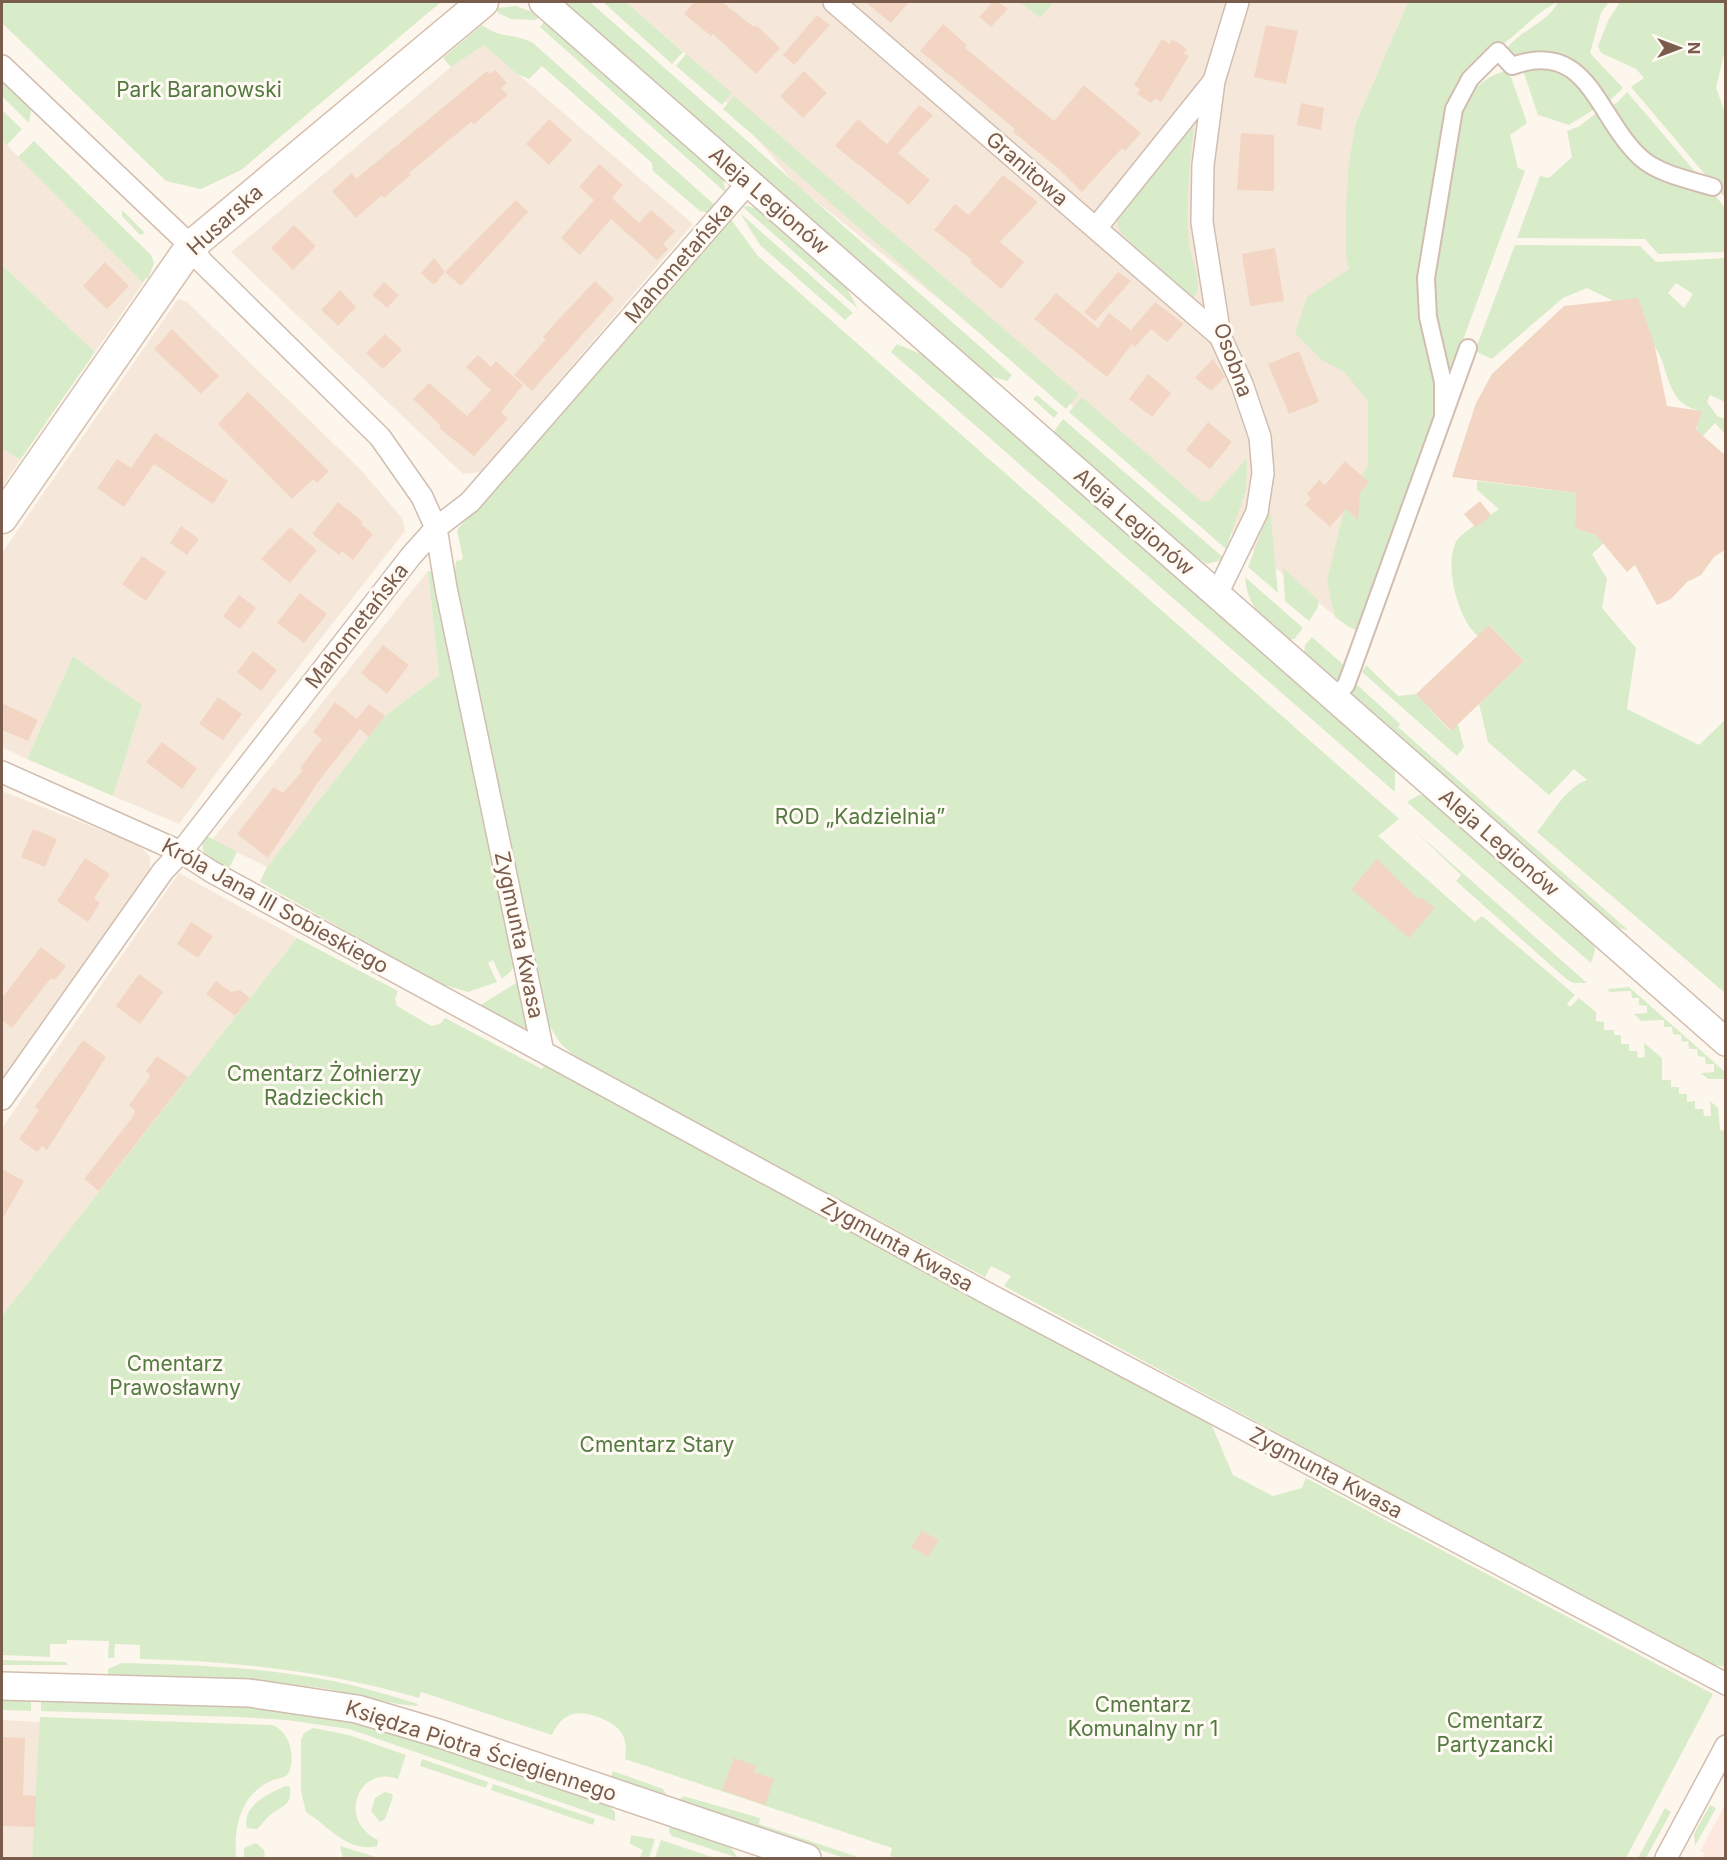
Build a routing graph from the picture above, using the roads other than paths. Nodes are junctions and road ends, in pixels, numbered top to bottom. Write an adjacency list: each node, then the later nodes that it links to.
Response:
1 (483, 2): 10 (main road, Husarska)
2 (543, 2): 7 (street, Aleja Legionów)
3 (834, 2): 9 (street, Granitowa)
4 (1238, 2): 6 (street, Osobna)
5 (2, 66): 10 (street, Zygmunta Kwasa)
6 (1214, 81): 9 (street, Osobna); 11 (street, Osobna)
7 (748, 183): 15 (street, Mahometańska); 16 (street, Aleja Legionów)
8 (1713, 187): 13 (street)
9 (1096, 228): 11 (street, Granitowa)
10 (191, 246): 14 (main road, Husarska); 15 (street, Zygmunta Kwasa)
11 (1220, 336): 16 (street, Osobna)
12 (1468, 348): 13 (street)
13 (1443, 416): 17 (street)
14 (2, 518)
15 (436, 528): 19 (street, Mahometańska); 21 (street, Zygmunta Kwasa)
16 (1217, 594): 17 (street, Aleja Legionów)
17 (1334, 698): 20 (street, Aleja Legionów)
18 (2, 772): 19 (street, Króla Jana III Sobieskiego)
19 (181, 852): 21 (street, Króla Jana III Sobieskiego); 22 (street, Mahometańska)
20 (1725, 1042)
21 (543, 1052): 23 (street, Zygmunta Kwasa)
22 (2, 1099)
23 (1725, 1683)
24 (2, 1686): 26 (street, Księdza Piotra Ściegiennego)
25 (1725, 1746): 28 (street)
26 (756, 1850): 27 (street, Księdza Piotra Ściegiennego)
27 (807, 1858)
28 (1666, 1858)

